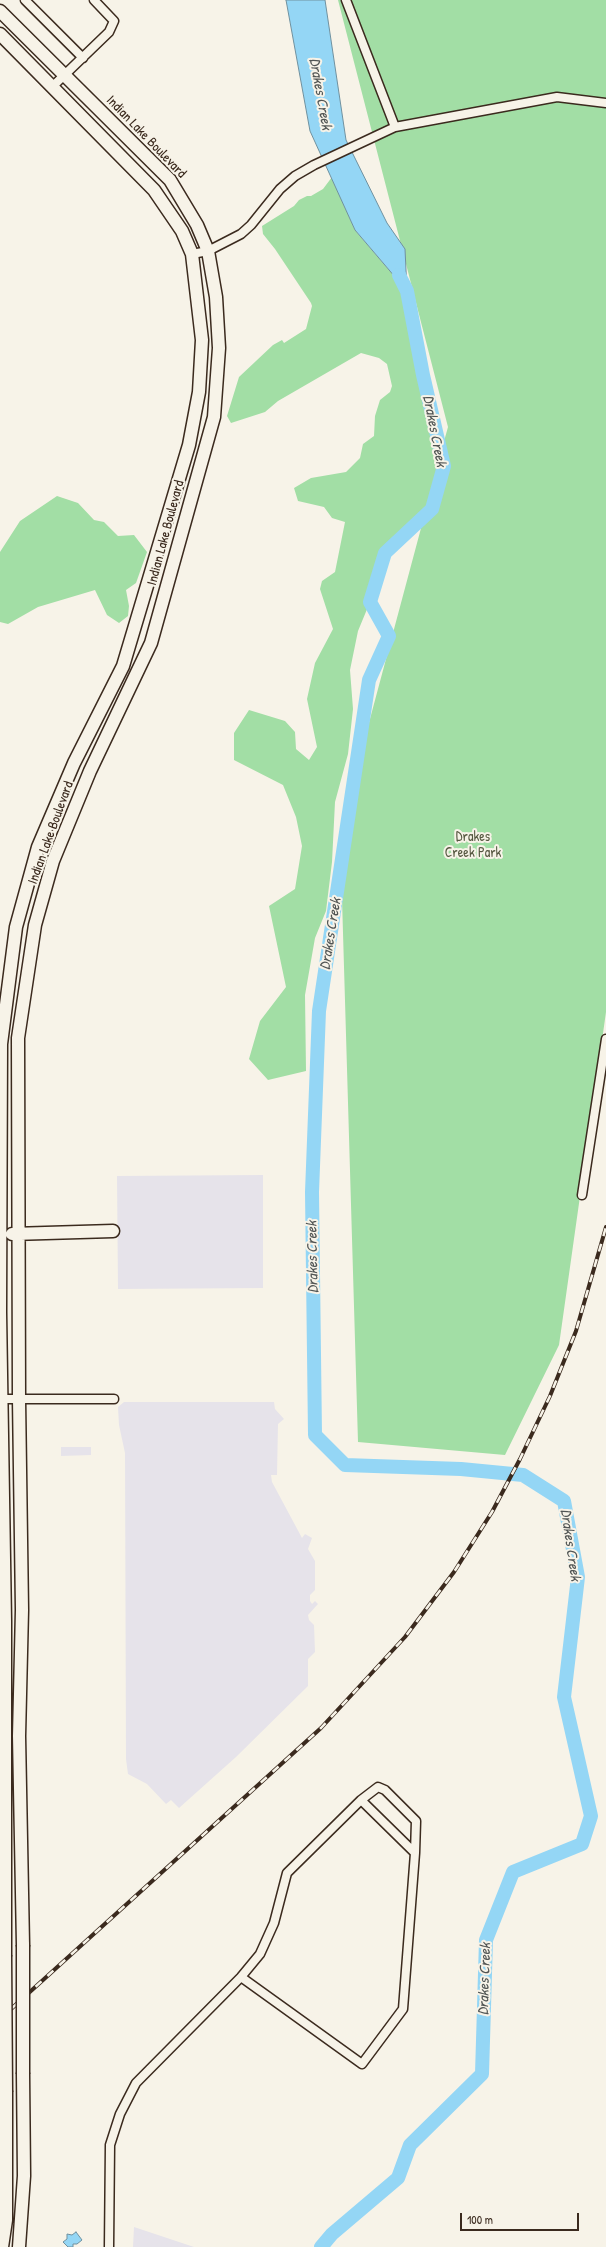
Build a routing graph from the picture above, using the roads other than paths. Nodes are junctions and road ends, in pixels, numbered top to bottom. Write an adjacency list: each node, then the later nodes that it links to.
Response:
1 (25, 0): 6 (street)
2 (94, 0): 6 (street)
3 (346, 0): 10 (street)
4 (0, 11): 7 (main road, Indian Lake Boulevard)
5 (1, 36): 8 (main road, Indian Lake Boulevard)
6 (83, 58): 7 (street)
7 (65, 75): 8 (street); 11 (main road, Indian Lake Boulevard)
8 (53, 86): 12 (main road, Indian Lake Boulevard)
9 (606, 103): 10 (street)
10 (395, 127): 11 (street)
11 (208, 251): 12 (street); 14 (main road, Indian Lake Boulevard)
12 (192, 254): 13 (main road, Indian Lake Boulevard)
13 (167, 520): 14 (main road); 15 (main road, Indian Lake Boulevard)
14 (183, 525): 16 (main road, Indian Lake Boulevard)
15 (2, 1029): 16 (main road); 18 (main road, Indian Lake Boulevard)
16 (18, 1038): 18 (main road); 21 (main road, Indian Lake Boulevard)
17 (606, 1039): 19 (street)
18 (0, 1044): 22 (main road, Indian Lake Boulevard)
19 (582, 1195)
20 (113, 1231): 21 (main road)
21 (19, 1232): 22 (main road); 24 (main road, Indian Lake Boulevard)
22 (1, 1236): 23 (main road, Indian Lake Boulevard)
23 (1, 1399): 24 (street); 26 (main road, Indian Lake Boulevard)
24 (19, 1399): 25 (street); 27 (main road, Indian Lake Boulevard)
25 (114, 1399)
26 (2, 1599): 27 (main road); 28 (main road, Indian Lake Boulevard)
27 (22, 1610): 28 (main road); 33 (main road, Indian Lake Boulevard, bridge)
28 (2, 1621): 32 (main road, Indian Lake Boulevard, bridge)
29 (361, 1800): 30 (street); 30 (street); 31 (street)
30 (415, 1853): 31 (street)
31 (241, 1977): 34 (street)
32 (2, 2247)
33 (19, 2247)
34 (109, 2247)

